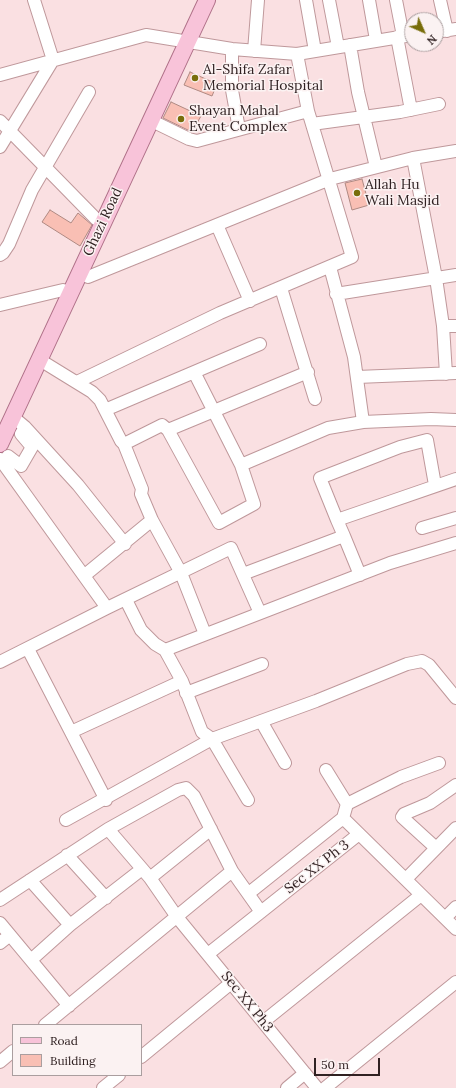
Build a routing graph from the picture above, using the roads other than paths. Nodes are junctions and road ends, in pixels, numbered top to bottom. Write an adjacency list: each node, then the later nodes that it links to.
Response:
1 (34, 0): 19 (street)
2 (207, 0): 12 (main road, Ghazi Road)
3 (258, 0): 15 (street)
4 (306, 0): 16 (street)
5 (329, 0): 13 (street)
6 (369, 0): 11 (street)
7 (396, 0): 10 (street)
8 (440, 0): 9 (street)
9 (446, 31)
10 (404, 36): 11 (street)
11 (376, 40): 13 (street)
12 (186, 43): 14 (street); 19 (street); 26 (main road, Ghazi Road)
13 (344, 46): 16 (street); 25 (street)
14 (232, 49): 15 (street); 29 (street)
15 (254, 50): 18 (street)
16 (315, 51): 18 (street)
17 (406, 52): 23 (street)
18 (297, 54): 24 (street)
19 (53, 60): 20 (street); 30 (street)
20 (0, 75)
21 (89, 92): 35 (street)
22 (439, 104): 23 (street)
23 (411, 110): 25 (street)
24 (308, 111): 28 (street); 29 (street)
25 (364, 118): 28 (street); 34 (street)
26 (150, 120): 29 (street); 37 (main road, Ghazi Road)
27 (0, 121): 30 (street)
28 (312, 124): 36 (street)
29 (239, 129)
30 (9, 131): 31 (street); 35 (street)
31 (0, 147)
32 (456, 151): 33 (street)
33 (413, 158): 34 (street); 43 (street)
34 (376, 167): 36 (street)
35 (45, 169): 37 (street); 39 (street)
36 (330, 179): 38 (street); 40 (street)
37 (103, 222): 41 (main road, Ghazi Road)
38 (217, 225): 41 (street); 47 (street)
39 (0, 254)
40 (330, 267): 44 (street); 46 (street)
41 (80, 273): 45 (main road, Ghazi Road)
42 (456, 275): 43 (street)
43 (436, 278): 46 (street); 49 (street)
44 (281, 288): 47 (street); 54 (street)
45 (71, 292): 48 (street); 52 (main road, Ghazi Road)
46 (336, 294): 56 (street)
47 (250, 301): 57 (street)
48 (0, 305)
49 (443, 326): 50 (street); 55 (street)
50 (456, 326)
51 (260, 344): 53 (street)
52 (40, 360): 57 (street); 62 (main road, Ghazi Road)
53 (194, 372): 59 (street); 60 (street)
54 (308, 372): 58 (street); 60 (street)
55 (451, 374): 56 (street)
56 (357, 377): 63 (street)
57 (77, 382): 59 (street)
58 (315, 399)
59 (105, 410): 66 (street)
60 (212, 411): 64 (street); 68 (street)
61 (456, 420): 63 (street)
62 (19, 422): 65 (main road, Ghazi Road); 67 (street); 76 (street)
63 (363, 422): 68 (street)
64 (168, 430): 66 (street); 68 (street)
65 (0, 444)
66 (124, 444): 72 (street)
67 (2, 461): 80 (street)
68 (242, 465)
69 (456, 479): 70 (street)
70 (435, 485): 73 (street); 73 (street)
71 (456, 518): 74 (street)
72 (152, 520): 76 (street); 78 (street)
73 (338, 520): 75 (street)
74 (422, 528)
75 (344, 536): 79 (street); 81 (street)
76 (125, 544): 80 (street)
77 (456, 544): 81 (street)
78 (180, 573): 79 (street); 82 (street); 85 (street)
79 (243, 574): 84 (street)
80 (85, 575): 83 (street)
81 (360, 575): 84 (street)
82 (126, 600): 83 (street); 87 (street)
83 (107, 608): 86 (street)
84 (260, 613): 85 (street)
85 (205, 634): 87 (street)
86 (28, 649): 88 (street); 94 (street)
87 (165, 650): 90 (street)
88 (0, 662)
89 (262, 664): 91 (street)
90 (182, 681): 91 (street); 94 (street)
91 (186, 693): 95 (street)
92 (456, 698): 93 (street)
93 (261, 721): 95 (street); 96 (street)
94 (71, 732): 100 (street)
95 (212, 739): 100 (street); 101 (street)
96 (285, 763)
97 (439, 763): 102 (street)
98 (326, 770): 102 (street)
99 (456, 785): 109 (street)
100 (106, 800): 104 (street)
101 (248, 800)
102 (347, 804): 103 (street)
103 (343, 818): 108 (street); 115 (street)
104 (66, 820)
105 (456, 828): 109 (street)
106 (211, 829): 107 (street); 111 (street); 112 (street)
107 (108, 830): 110 (street); 112 (street, Sec XX Ph3)
108 (359, 834): 113 (street, Sec XX Ph 3); 120 (street, Sec XX Ph 3)
109 (436, 848): 113 (street)
110 (67, 855): 114 (street); 117 (street)
111 (232, 871): 115 (street); 121 (street)
112 (146, 873): 117 (street); 121 (street, Sec XX Ph3)
113 (406, 879): 116 (street, Sec XX Ph 3)
114 (30, 880): 118 (street); 124 (street)
115 (249, 893): 120 (street)
116 (421, 895): 122 (street, Sec XX Ph 3); 133 (street)
117 (106, 898): 124 (street)
118 (0, 900)
119 (456, 907): 122 (street)
120 (261, 912): 128 (street, Sec XX Ph 3)
121 (177, 917): 128 (street, Sec XX Ph3); 132 (street)
122 (445, 918): 125 (street, Sec XX Ph 3)
123 (0, 922): 126 (street)
124 (70, 926): 129 (street)
125 (456, 929)
126 (10, 935): 127 (street); 129 (street)
127 (0, 943)
128 (208, 954): 131 (street, Sec XX Ph3)
129 (31, 960): 132 (street)
130 (456, 982): 143 (street)
131 (231, 983): 133 (street, Sec XX Ph3); 136 (street)
132 (69, 1006): 134 (street)
133 (263, 1022): 138 (street, Sec XX Ph3)
134 (46, 1024)
135 (12, 1052): 137 (street)
136 (142, 1056)
137 (0, 1062)
138 (305, 1073): 141 (street); 142 (street, Sec XX Ph3)
139 (118, 1076): 140 (street)
140 (103, 1088)
141 (287, 1088)
142 (317, 1088)
143 (325, 1088)

